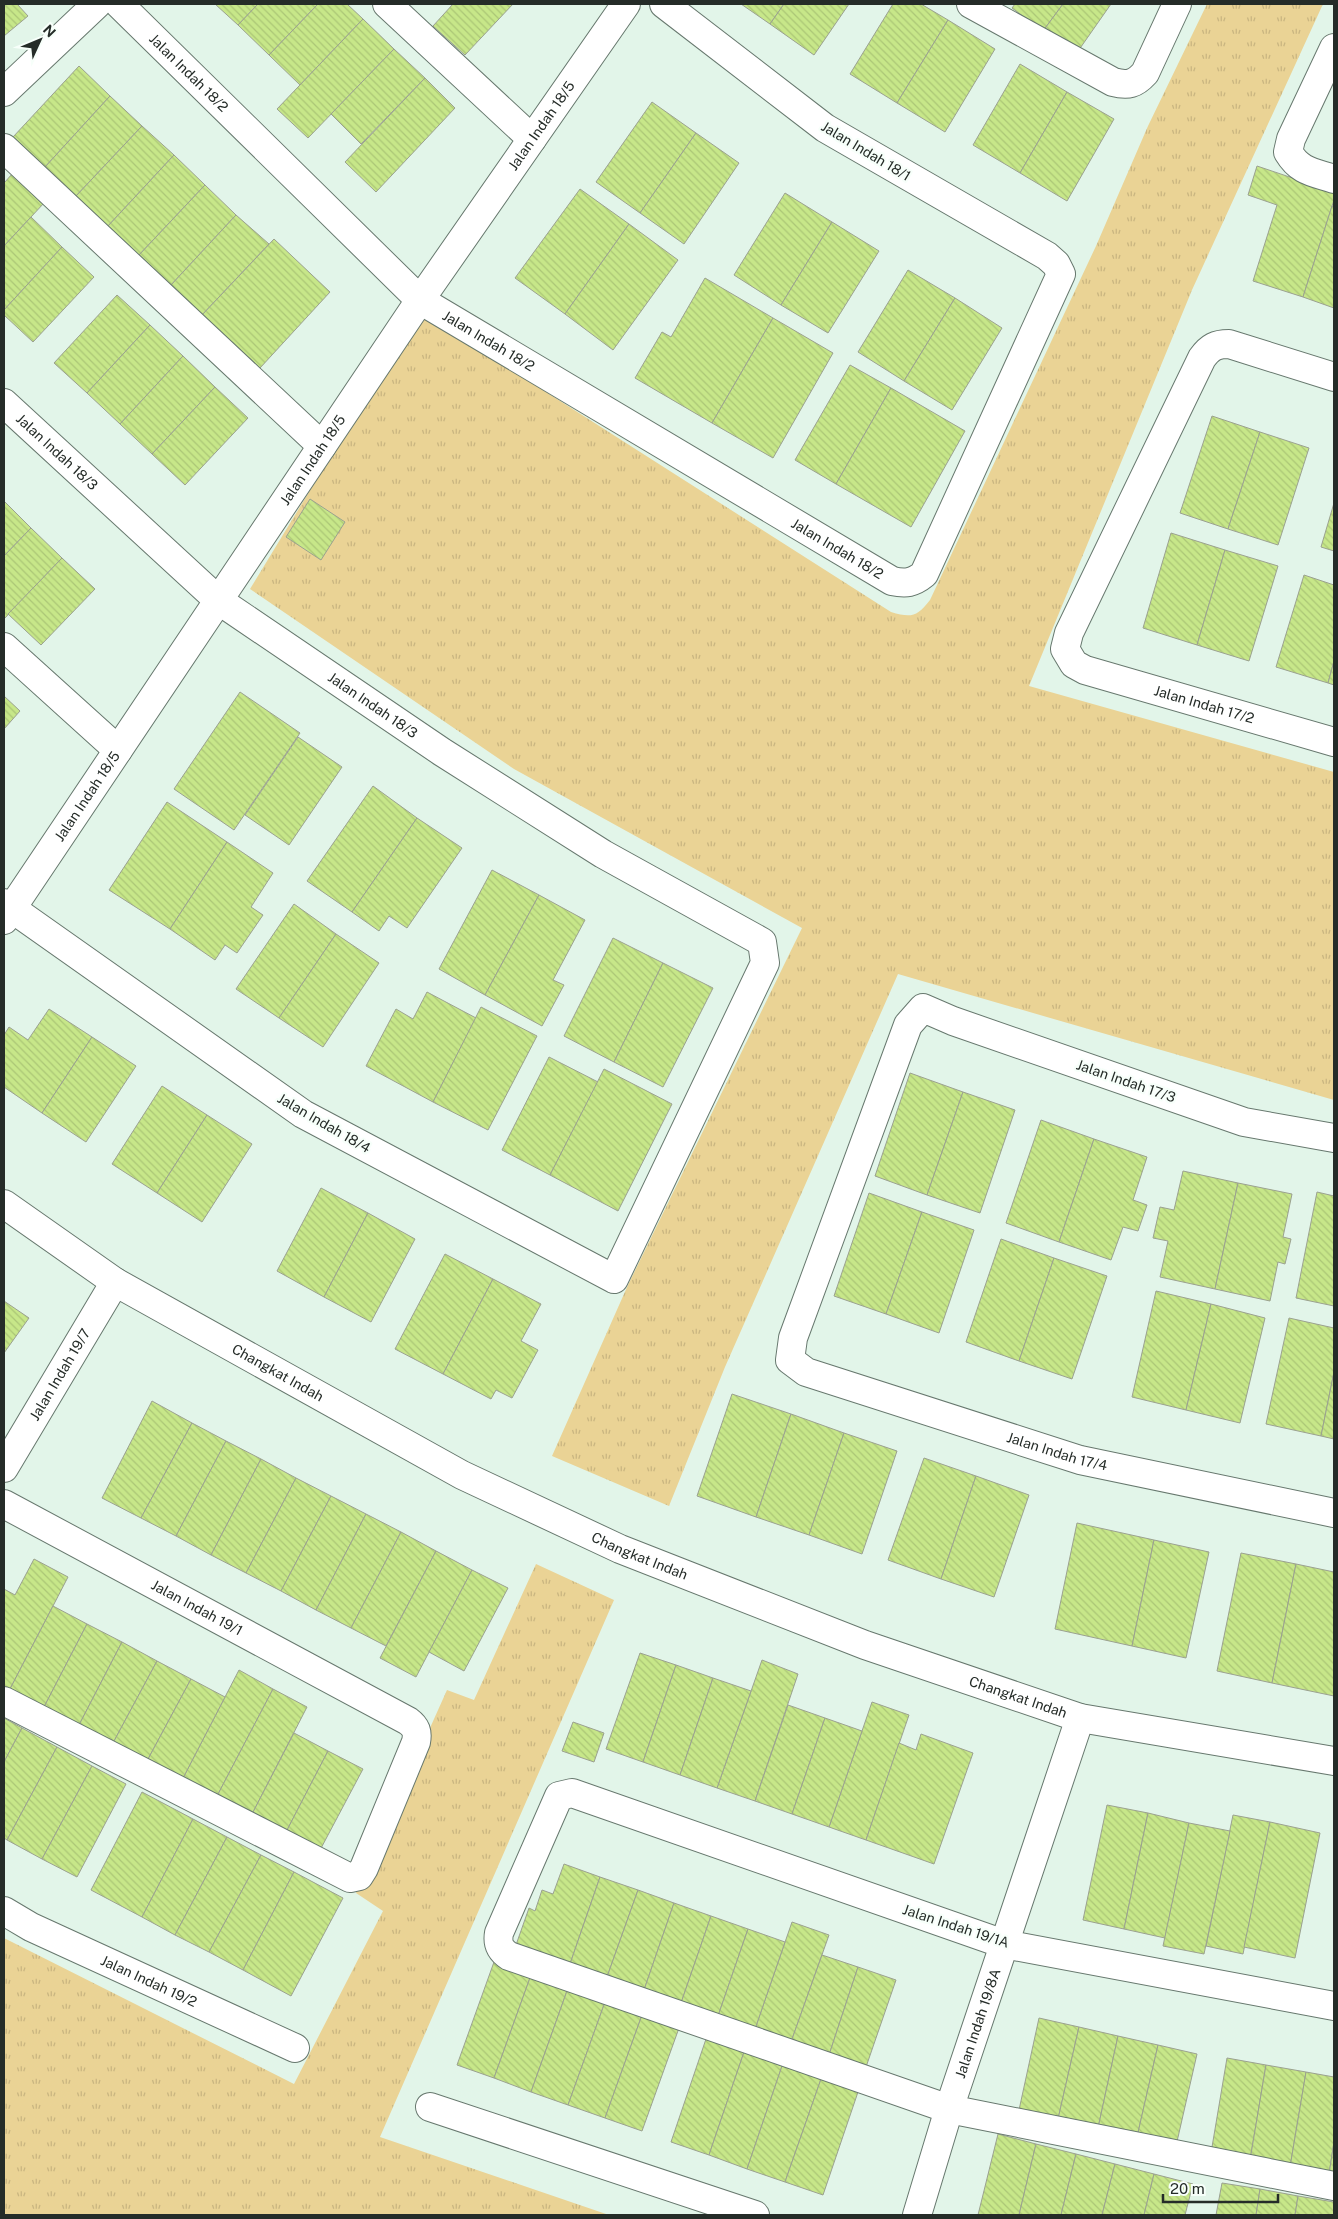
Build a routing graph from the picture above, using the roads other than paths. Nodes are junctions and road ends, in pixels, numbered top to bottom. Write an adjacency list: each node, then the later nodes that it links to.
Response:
1 (97, 4): 9 (street)
2 (119, 4): 13 (street, Jalan Indah 18/2)
3 (386, 4): 10 (street)
4 (626, 4): 10 (street, Jalan Indah 18/5)
5 (664, 4): 17 (street, Jalan Indah 18/1)
6 (971, 4): 7 (street)
7 (1177, 4)
8 (1334, 48): 12 (street)
9 (4, 92)
10 (532, 139): 13 (street, Jalan Indah 18/5)
11 (4, 148): 16 (street)
12 (1334, 179)
13 (420, 300): 16 (street, Jalan Indah 18/5); 17 (street, Jalan Indah 18/2)
14 (1334, 377): 20 (street, Jalan Indah 17/2)
15 (4, 403): 18 (street, Jalan Indah 18/3)
16 (322, 446): 18 (street, Jalan Indah 18/5)
17 (924, 574)
18 (218, 600): 21 (street, Jalan Indah 18/5); 25 (street, Jalan Indah 18/3)
19 (4, 647): 21 (street)
20 (1334, 742)
21 (118, 750): 22 (street, Jalan Indah 18/5)
22 (6, 911): 25 (street, Jalan Indah 18/4)
23 (1334, 1138): 27 (street, Jalan Indah 17/3)
24 (4, 1204): 26 (street, Changkat Indah)
25 (614, 1279)
26 (115, 1282): 28 (street, Jalan Indah 19/7); 32 (street, Changkat Indah)
27 (790, 1360): 30 (street, Jalan Indah 17/4)
28 (4, 1468)
29 (4, 1504): 31 (street, Jalan Indah 19/1)
30 (1334, 1513)
31 (4, 1701)
32 (1080, 1718): 33 (street, Changkat Indah); 35 (street, Jalan Indah 19/8A)
33 (1334, 1761)
34 (4, 1911): 37 (street, Jalan Indah 19/2)
35 (1004, 1944): 36 (street, Jalan Indah 19/1A); 39 (street, Jalan Indah 19/8A); 39 (street, Jalan Indah 19/1A)
36 (1334, 2006)
37 (295, 2048)
38 (430, 2107): 41 (street)
39 (949, 2109): 40 (street); 42 (street, Jalan Indah 19/8A)
40 (1334, 2186)
41 (755, 2215)
42 (916, 2215)

